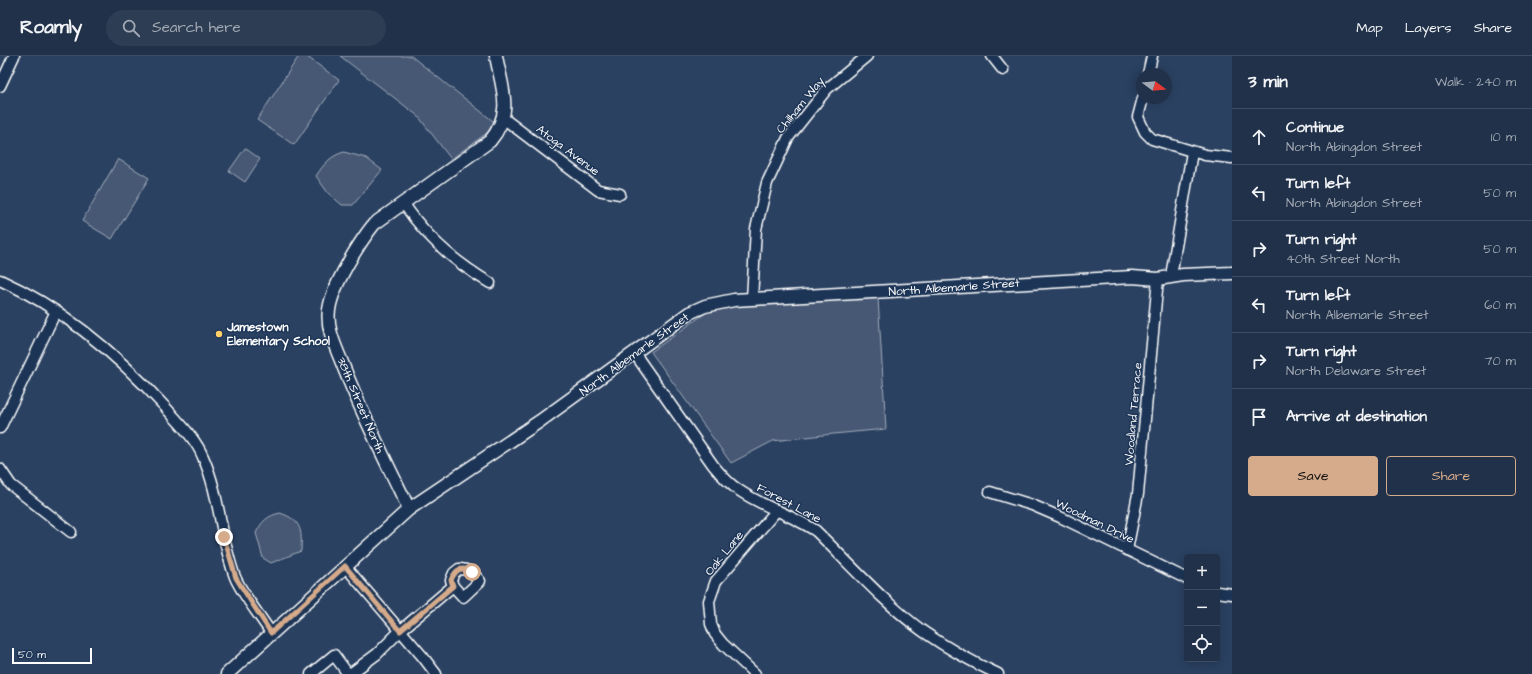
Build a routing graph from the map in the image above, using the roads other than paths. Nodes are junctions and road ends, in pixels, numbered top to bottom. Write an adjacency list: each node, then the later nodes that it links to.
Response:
1 (14, 56): 8 (street)
2 (496, 56): 10 (street)
3 (867, 56): 20 (street, Chilham Way)
4 (992, 56): 7 (street)
5 (1152, 56): 6 (street)
6 (1149, 68)
7 (1003, 70)
8 (0, 86)
9 (1141, 104): 11 (street)
10 (503, 118): 13 (street, Atoga Avenue); 14 (street, 38th Street North)
11 (1192, 152): 12 (street); 16 (street)
12 (1232, 158)
13 (620, 194)
14 (404, 204): 19 (street); 26 (street, 38th Street North)
15 (1232, 273): 16 (street, North Albemarle Street)
16 (1172, 276): 17 (street, North Albemarle Street)
17 (1158, 279): 20 (street, North Albemarle Street); 29 (street, Woodland Terrace)
18 (0, 280): 21 (street)
19 (490, 283)
20 (752, 299): 22 (street, North Albemarle Street)
21 (56, 311): 23 (street); 36 (street)
22 (635, 354): 26 (street, North Albemarle Street); 27 (street, Forest Lane)
23 (0, 428)
24 (0, 469): 28 (street)
25 (990, 492): 29 (street, Woodman Drive)
26 (409, 509): 30 (street, North Albemarle Street)
27 (777, 510): 41 (street, Oak Lane); 42 (street, Forest Lane)
28 (71, 532)
29 (1127, 550): 31 (street, Woodman Drive)
30 (345, 566): 35 (street); 36 (street, North Albemarle Street)
31 (1184, 578)
32 (453, 586): 35 (street)
33 (1220, 592): 34 (street)
34 (1232, 594)
35 (400, 631): 39 (street); 40 (street)
36 (271, 633): 37 (street, North Albemarle Street)
37 (227, 674)
38 (311, 674): 39 (street)
39 (349, 674)
40 (436, 674)
41 (755, 674)
42 (998, 674)

